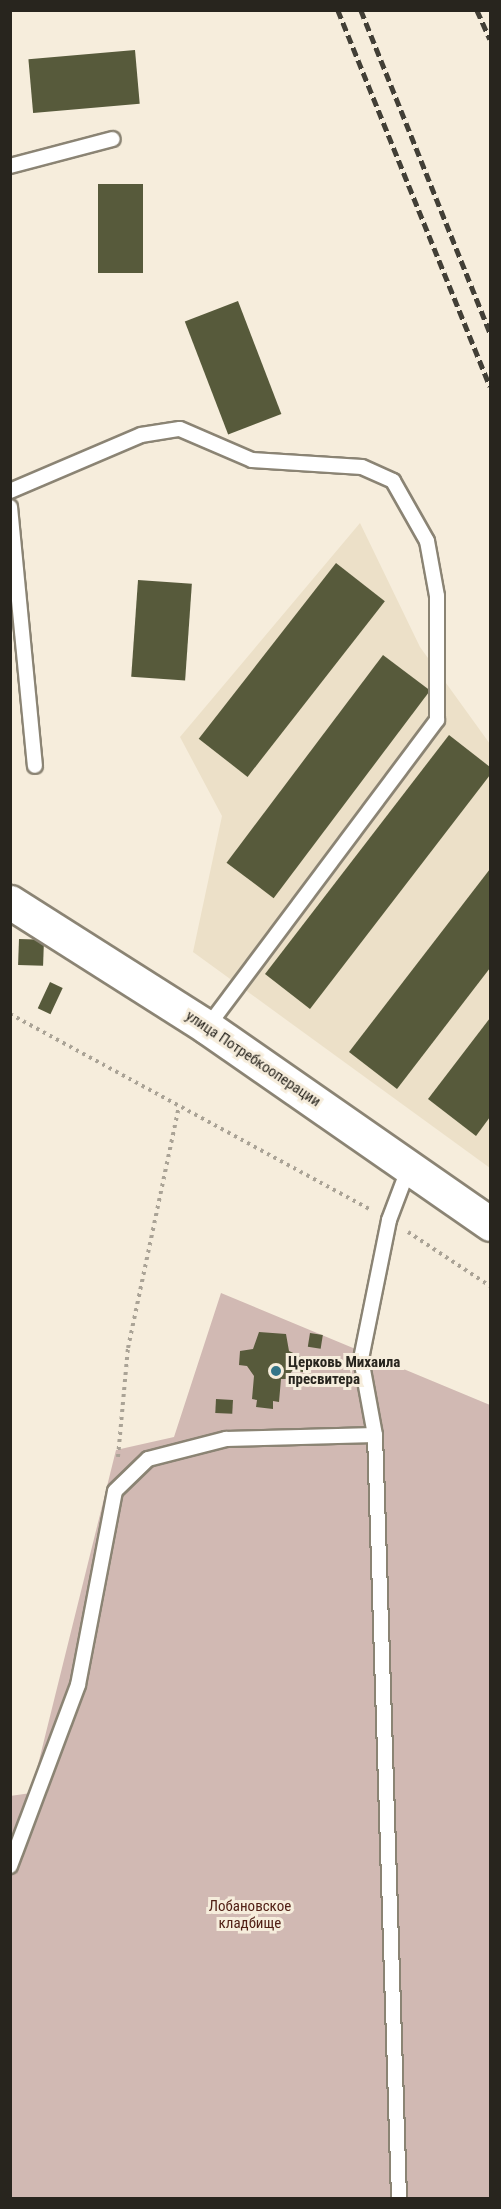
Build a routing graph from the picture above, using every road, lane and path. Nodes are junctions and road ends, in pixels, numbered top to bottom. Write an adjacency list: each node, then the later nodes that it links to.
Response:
1 (113, 139): 2 (lane)
2 (10, 166)
3 (10, 491): 8 (lane)
4 (10, 507): 5 (lane)
5 (35, 766)
6 (10, 902): 8 (main road, улица Потребкооперации)
7 (10, 1014): 9 (path)
8 (207, 1027): 10 (main road, улица Потребкооперации)
9 (178, 1107): 11 (path); 15 (path)
10 (409, 1167): 11 (lane); 12 (main road, улица Потребкооперации)
11 (389, 1220): 13 (path); 14 (lane)
12 (490, 1224)
13 (490, 1286)
14 (375, 1435): 15 (lane); 17 (lane)
15 (115, 1491): 16 (lane)
16 (10, 1866)
17 (399, 2199)

